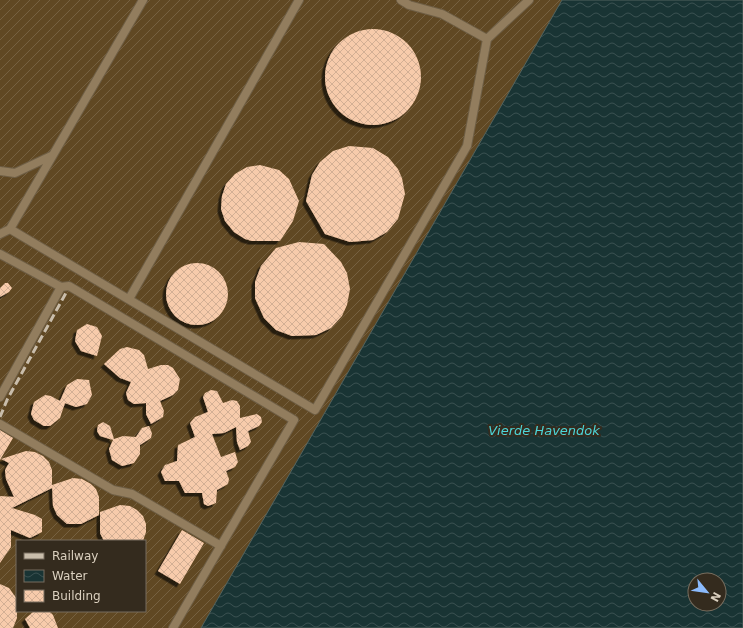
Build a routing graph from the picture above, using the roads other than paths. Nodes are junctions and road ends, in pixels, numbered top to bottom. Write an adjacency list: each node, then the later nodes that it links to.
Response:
1 (143, 0): 6 (lane)
2 (298, 0): 12 (lane)
3 (401, 0): 5 (lane)
4 (529, 0): 5 (lane)
5 (487, 38): 12 (lane)
6 (51, 156): 7 (lane); 8 (lane)
7 (0, 171)
8 (10, 229): 9 (lane); 12 (lane)
9 (0, 234)
10 (0, 254): 11 (lane)
11 (61, 287): 13 (lane); 15 (lane)
12 (129, 300)
13 (0, 396)
14 (0, 424): 15 (lane)
15 (220, 546): 16 (lane)
16 (173, 628)

